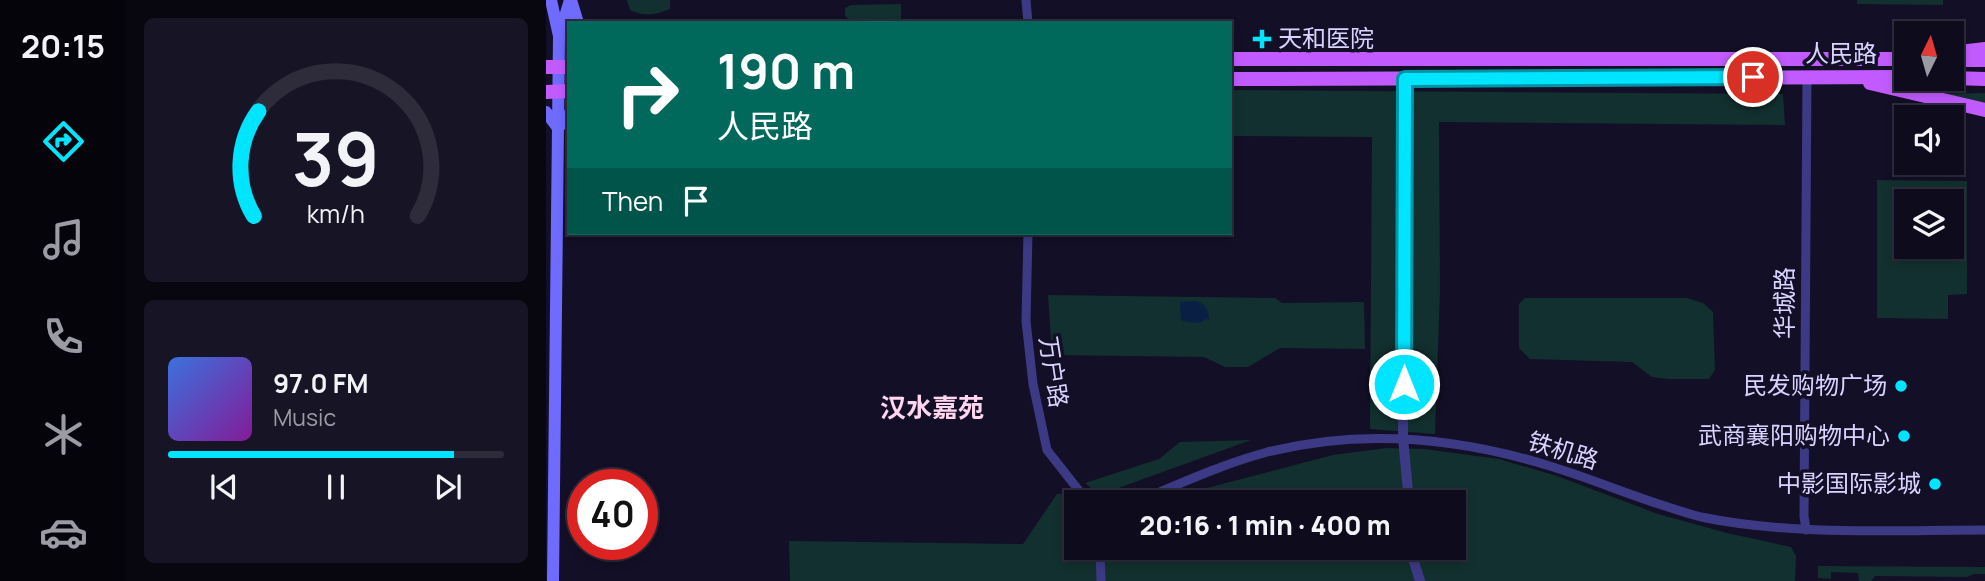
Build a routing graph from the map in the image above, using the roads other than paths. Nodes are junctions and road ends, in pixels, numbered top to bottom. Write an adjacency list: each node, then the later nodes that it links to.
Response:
1 (550, 0): 4 (main road); 7 (main road)
2 (570, 0): 5 (main road); 7 (main road)
3 (1026, 0): 6 (street)
4 (546, 5)
5 (577, 21)
6 (1028, 21)
7 (559, 36): 14 (main road)
8 (1985, 49): 9 (main road)
9 (1964, 51)
10 (1232, 59): 11 (main road, 人民路)
11 (1894, 59)
12 (1964, 60): 13 (main road)
13 (1985, 60)
14 (558, 67): 22 (main road)
15 (1807, 77): 16 (main road, 人民路); 20 (main road, 人民路); 32 (street, 华城路)
16 (1844, 77): 17 (main road, 人民路); 23 (main road)
17 (1894, 78)
18 (1964, 78): 21 (main road)
19 (1232, 79): 20 (main road, 人民路)
20 (1405, 79): 28 (street)
21 (1985, 79)
22 (558, 91): 26 (main road)
23 (1985, 110)
24 (546, 112): 26 (main road)
25 (567, 117): 26 (main road)
26 (558, 128): 36 (main road)
27 (1028, 235): 29 (street, 万户路)
28 (1403, 438): 30 (street, 铁机路); 31 (street); 32 (street, 铁机路)
29 (1079, 490)
30 (1167, 490)
31 (1408, 490)
32 (1806, 530): 33 (street, 铁机路)
33 (1985, 530)
34 (1100, 560): 37 (street)
35 (1414, 560): 38 (street)
36 (553, 581)
37 (1101, 581)
38 (1420, 581)

